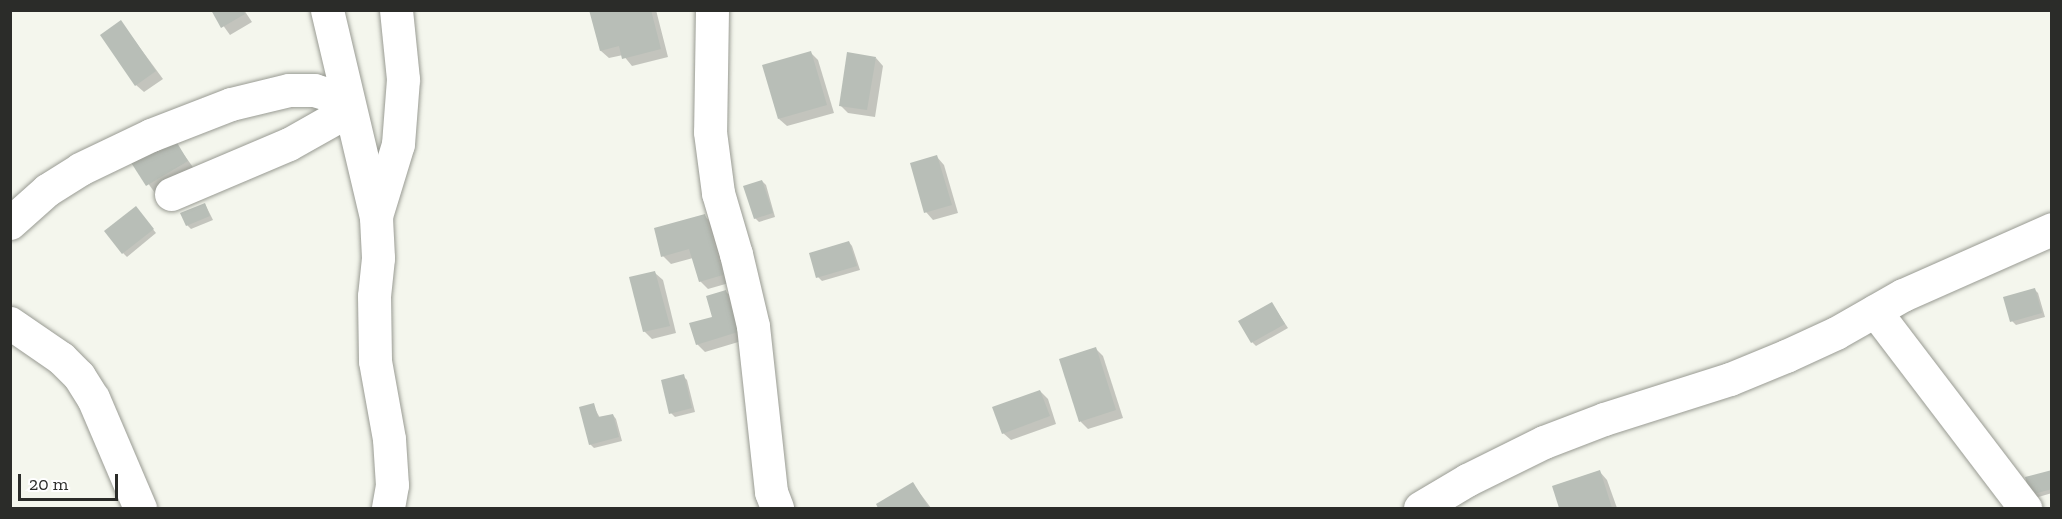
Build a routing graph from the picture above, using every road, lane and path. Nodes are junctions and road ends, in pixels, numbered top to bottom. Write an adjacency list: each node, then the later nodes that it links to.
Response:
1 (327, 10): 4 (street)
2 (396, 10): 6 (street)
3 (712, 10): 13 (street)
4 (348, 105): 5 (street); 6 (street); 7 (street)
5 (171, 194)
6 (376, 218): 12 (street)
7 (10, 223)
8 (2052, 229): 9 (street)
9 (1875, 311): 14 (street); 15 (street)
10 (10, 323): 11 (street)
11 (140, 508)
12 (388, 508)
13 (777, 508)
14 (1420, 508)
15 (2025, 508)

